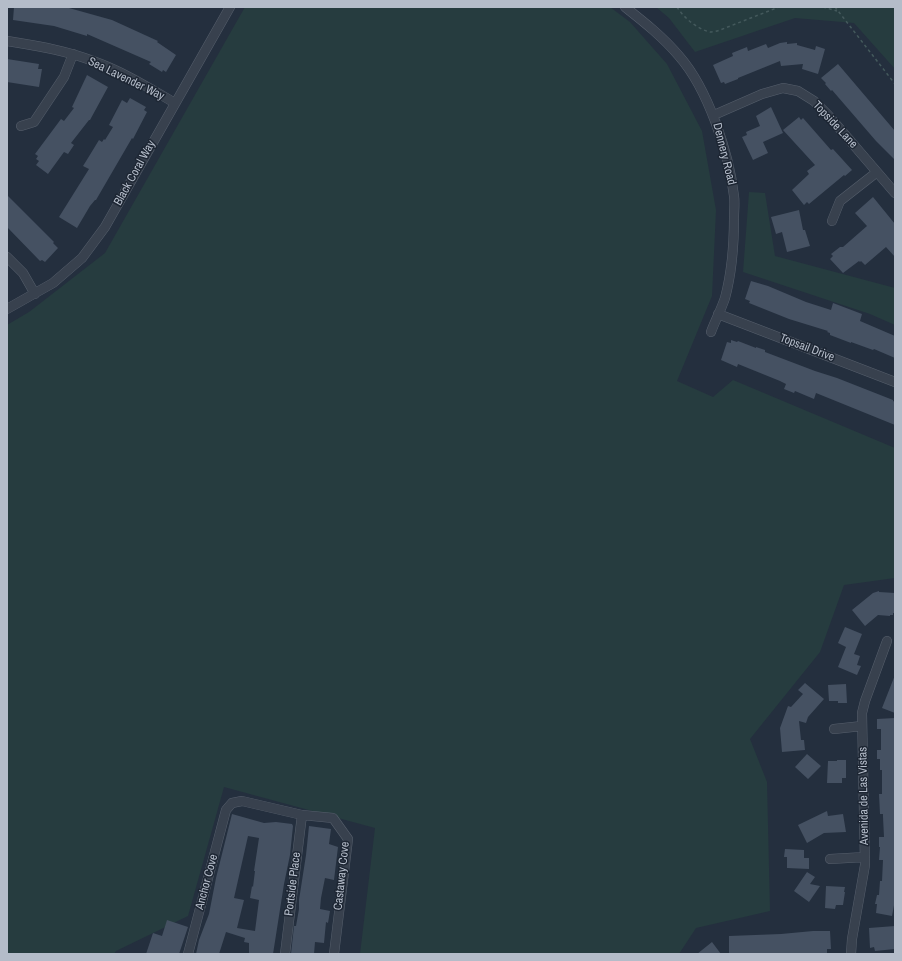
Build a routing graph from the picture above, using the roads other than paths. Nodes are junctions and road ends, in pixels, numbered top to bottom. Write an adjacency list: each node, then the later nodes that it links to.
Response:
1 (230, 7): 5 (street, Black Coral Way)
2 (625, 7): 6 (street, Dennery Road)
3 (7, 41): 4 (street, Sea Lavender Way)
4 (73, 54): 5 (street, Sea Lavender Way); 7 (street)
5 (175, 103): 12 (street, Black Coral Way)
6 (714, 115): 8 (street, Topside Lane); 14 (street, Dennery Road)
7 (21, 126)
8 (877, 172): 9 (street, Topside Lane); 10 (street)
9 (895, 193)
10 (832, 221)
11 (7, 257): 12 (street)
12 (35, 294): 13 (street, Black Coral Way)
13 (7, 309)
14 (718, 314): 15 (street, Dennery Road); 16 (street, Topsail Drive)
15 (711, 332)
16 (895, 382)
17 (887, 641): 18 (street, Avenida de Las Vistas)
18 (862, 726): 19 (street); 22 (street, Avenida de Las Vistas)
19 (834, 729)
20 (226, 810): 21 (street, Castaway Cove); 24 (street, Anchor Cove)
21 (302, 814): 25 (street, Portside Place); 26 (street, Castaway Cove)
22 (865, 857): 23 (street); 27 (street, Avenida de Las Vistas)
23 (830, 859)
24 (188, 954)
25 (285, 954)
26 (334, 954)
27 (852, 954)

